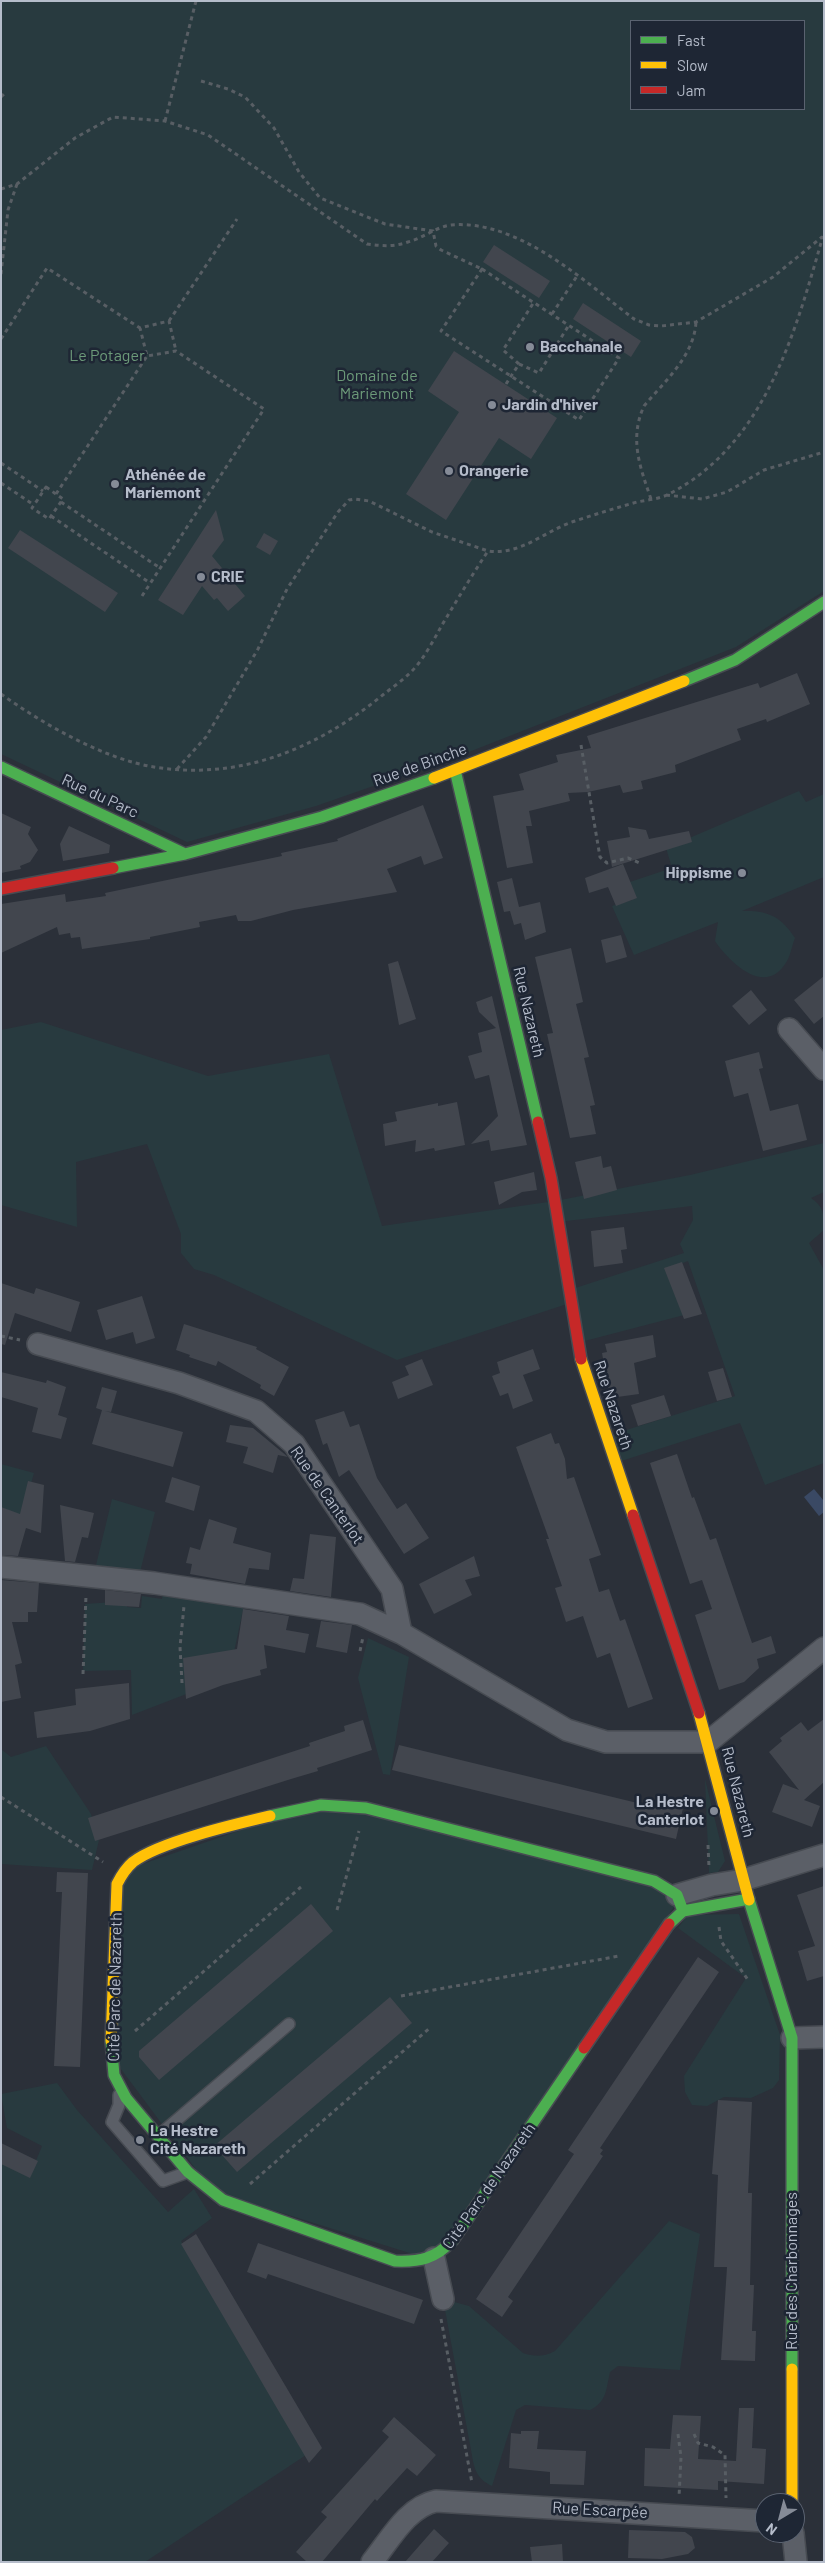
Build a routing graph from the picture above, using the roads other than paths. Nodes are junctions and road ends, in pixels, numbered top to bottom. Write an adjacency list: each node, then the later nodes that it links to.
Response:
1 (824, 602): 3 (street, Rue de Binche)
2 (1, 767): 4 (street, Rue du Parc)
3 (455, 770): 4 (street, Rue de Binche); 12 (street, Rue Nazareth)
4 (185, 854): 5 (street, Rue de Binche)
5 (1, 889)
6 (789, 1029): 7 (street)
7 (824, 1069)
8 (38, 1344): 10 (street, Rue de Canterlot)
9 (1, 1567): 10 (street)
10 (400, 1633): 12 (street)
11 (824, 1648): 12 (street)
12 (708, 1742): 14 (street, Rue Nazareth)
13 (824, 1855): 14 (street)
14 (746, 1890): 15 (street); 18 (street, Rue Nazareth)
15 (680, 1903): 19 (street, Cité Parc de Nazareth); 22 (street, Cité Parc de Nazareth)
16 (289, 2024): 20 (lane)
17 (824, 2037): 18 (street)
18 (792, 2038): 24 (street, Rue des Charbonnages)
19 (119, 2086): 20 (street, Cité Parc de Nazareth); 21 (lane)
20 (158, 2136): 21 (street, Cité Parc de Nazareth)
21 (188, 2172): 22 (street, Cité Parc de Nazareth)
22 (434, 2258): 23 (street)
23 (441, 2305)
24 (792, 2493)
25 (755, 2520): 27 (street, Rue Escarpée)
26 (794, 2543): 28 (street)
27 (372, 2562)
28 (796, 2562)

